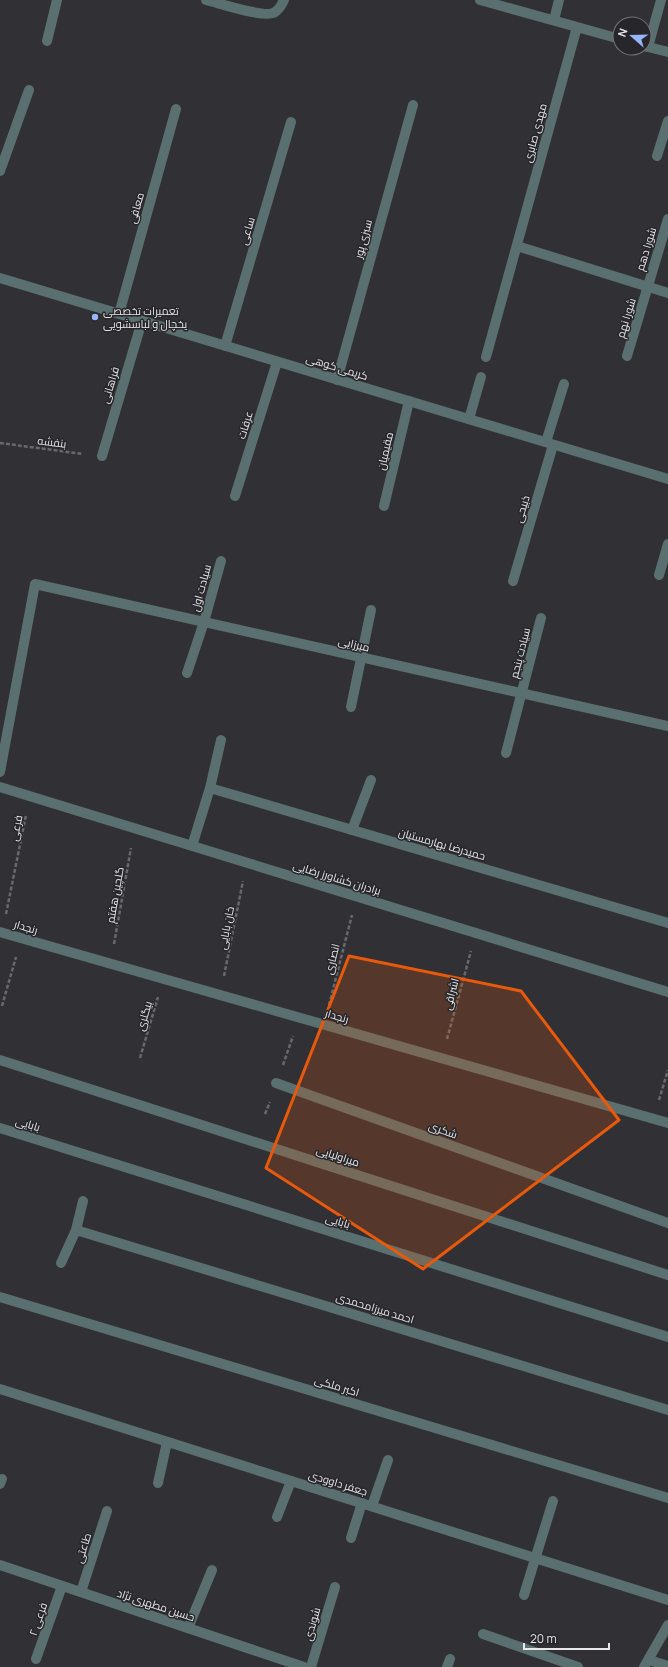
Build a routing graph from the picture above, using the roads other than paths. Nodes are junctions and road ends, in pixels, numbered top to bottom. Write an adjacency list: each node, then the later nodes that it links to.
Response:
1 (57, 0): 11 (street)
2 (206, 0): 3 (street)
3 (284, 0)
4 (480, 0): 7 (street)
5 (559, 0): 7 (street)
6 (661, 0): 9 (street)
7 (554, 20): 8 (street)
8 (577, 27): 10 (street); 22 (street, مهدی صابری)
9 (652, 28)
10 (612, 37)
11 (47, 41)
12 (652, 48): 13 (street)
13 (668, 52)
14 (29, 90): 20 (street)
15 (413, 105): 33 (street, سبزی پور)
16 (176, 110): 26 (street, معافی)
17 (668, 120): 19 (street)
18 (292, 122): 28 (street, ساعی)
19 (657, 156)
20 (0, 171)
21 (668, 219): 24 (street, شورا دهم)
22 (517, 246): 24 (street); 30 (street, مهدی صابری)
23 (0, 278): 26 (street, کریمی کوهی)
24 (648, 286): 25 (street); 29 (street, شورا نهم)
25 (668, 292)
26 (119, 314): 27 (street, کریمی کوهی)
27 (142, 321): 28 (street, کریمی کوهی); 38 (street, فراهانی)
28 (225, 346): 31 (street, کریمی کوهی)
29 (627, 356)
30 (486, 358)
31 (277, 362): 33 (street, کریمی کوهی); 40 (street, عرفات)
32 (481, 377): 36 (street)
33 (337, 380): 35 (street, کریمی کوهی)
34 (564, 384): 37 (street, ذبیحی)
35 (409, 401): 36 (street, کریمی کوهی); 41 (street, مقیمیان)
36 (469, 419): 37 (street, کریمی کوهی)
37 (550, 443): 39 (street, کریمی کوهی); 45 (street, ذبیحی)
38 (102, 456)
39 (668, 479)
40 (235, 496)
41 (384, 506)
42 (668, 544): 44 (street)
43 (221, 561): 48 (street, سیادت اول)
44 (659, 575)
45 (513, 580)
46 (371, 610): 49 (street)
47 (541, 618): 51 (street, سیادت پنجم)
48 (204, 622): 49 (street, میرزایی); 50 (street, سیادت اول); 56 (street, میرزایی)
49 (361, 658): 51 (street, میرزایی); 52 (street)
50 (187, 673)
51 (522, 694): 53 (street, میرزایی); 55 (street, سیادت پنجم)
52 (351, 707)
53 (668, 726)
54 (221, 740): 59 (street)
55 (506, 753)
56 (0, 772)
57 (371, 780): 60 (street)
58 (0, 787): 61 (street, برادران کشاورز رضایی)
59 (210, 788): 60 (street, حمیدرضا بهارمستیان); 61 (street)
60 (352, 830): 62 (street, حمیدرضا بهارمستیان)
61 (192, 846): 64 (street, برادران کشاورز رضایی)
62 (668, 922)
63 (1, 932): 67 (street, رنجدار)
64 (668, 992)
65 (0, 1060): 73 (street, میراولیایی)
66 (276, 1083): 70 (street, شکری)
67 (668, 1123)
68 (0, 1128): 75 (street, بابایی)
69 (82, 1201): 71 (street)
70 (668, 1223)
71 (76, 1230): 72 (street); 77 (street, احمد میرزامحمدی)
72 (61, 1262)
73 (668, 1275)
74 (0, 1297): 82 (street, اکبر ملکی)
75 (668, 1337)
76 (0, 1389): 78 (street, جعفر داوودی)
77 (668, 1410)
78 (167, 1442): 80 (street, جعفر داوودی); 81 (street)
79 (388, 1460): 84 (street)
80 (290, 1481): 84 (street, جعفر داوودی); 86 (street)
81 (158, 1483)
82 (668, 1498)
83 (553, 1501): 88 (street)
84 (367, 1505): 87 (street); 88 (street, جعفر داوودی)
85 (107, 1510): 93 (street, طاعتی)
86 (277, 1517)
87 (351, 1538)
88 (535, 1558): 94 (street); 95 (street, جعفر داوودی)
89 (0, 1565): 91 (street, حسین مطهری نژاد)
90 (212, 1570): 97 (street)
91 (62, 1586): 93 (street, حسین مطهری نژاد); 99 (street, فرعی ۲)
92 (335, 1587): 103 (street, شوندی)
93 (81, 1592): 97 (street, حسین مطهری نژاد)
94 (524, 1595)
95 (668, 1600)
96 (668, 1625): 100 (street)
97 (188, 1628): 101 (street, حسین مطهری نژاد)
98 (483, 1634): 104 (street)
99 (36, 1659)
100 (646, 1664): 102 (street)
101 (298, 1666)
102 (668, 1666)
103 (311, 1667)
104 (578, 1667)

